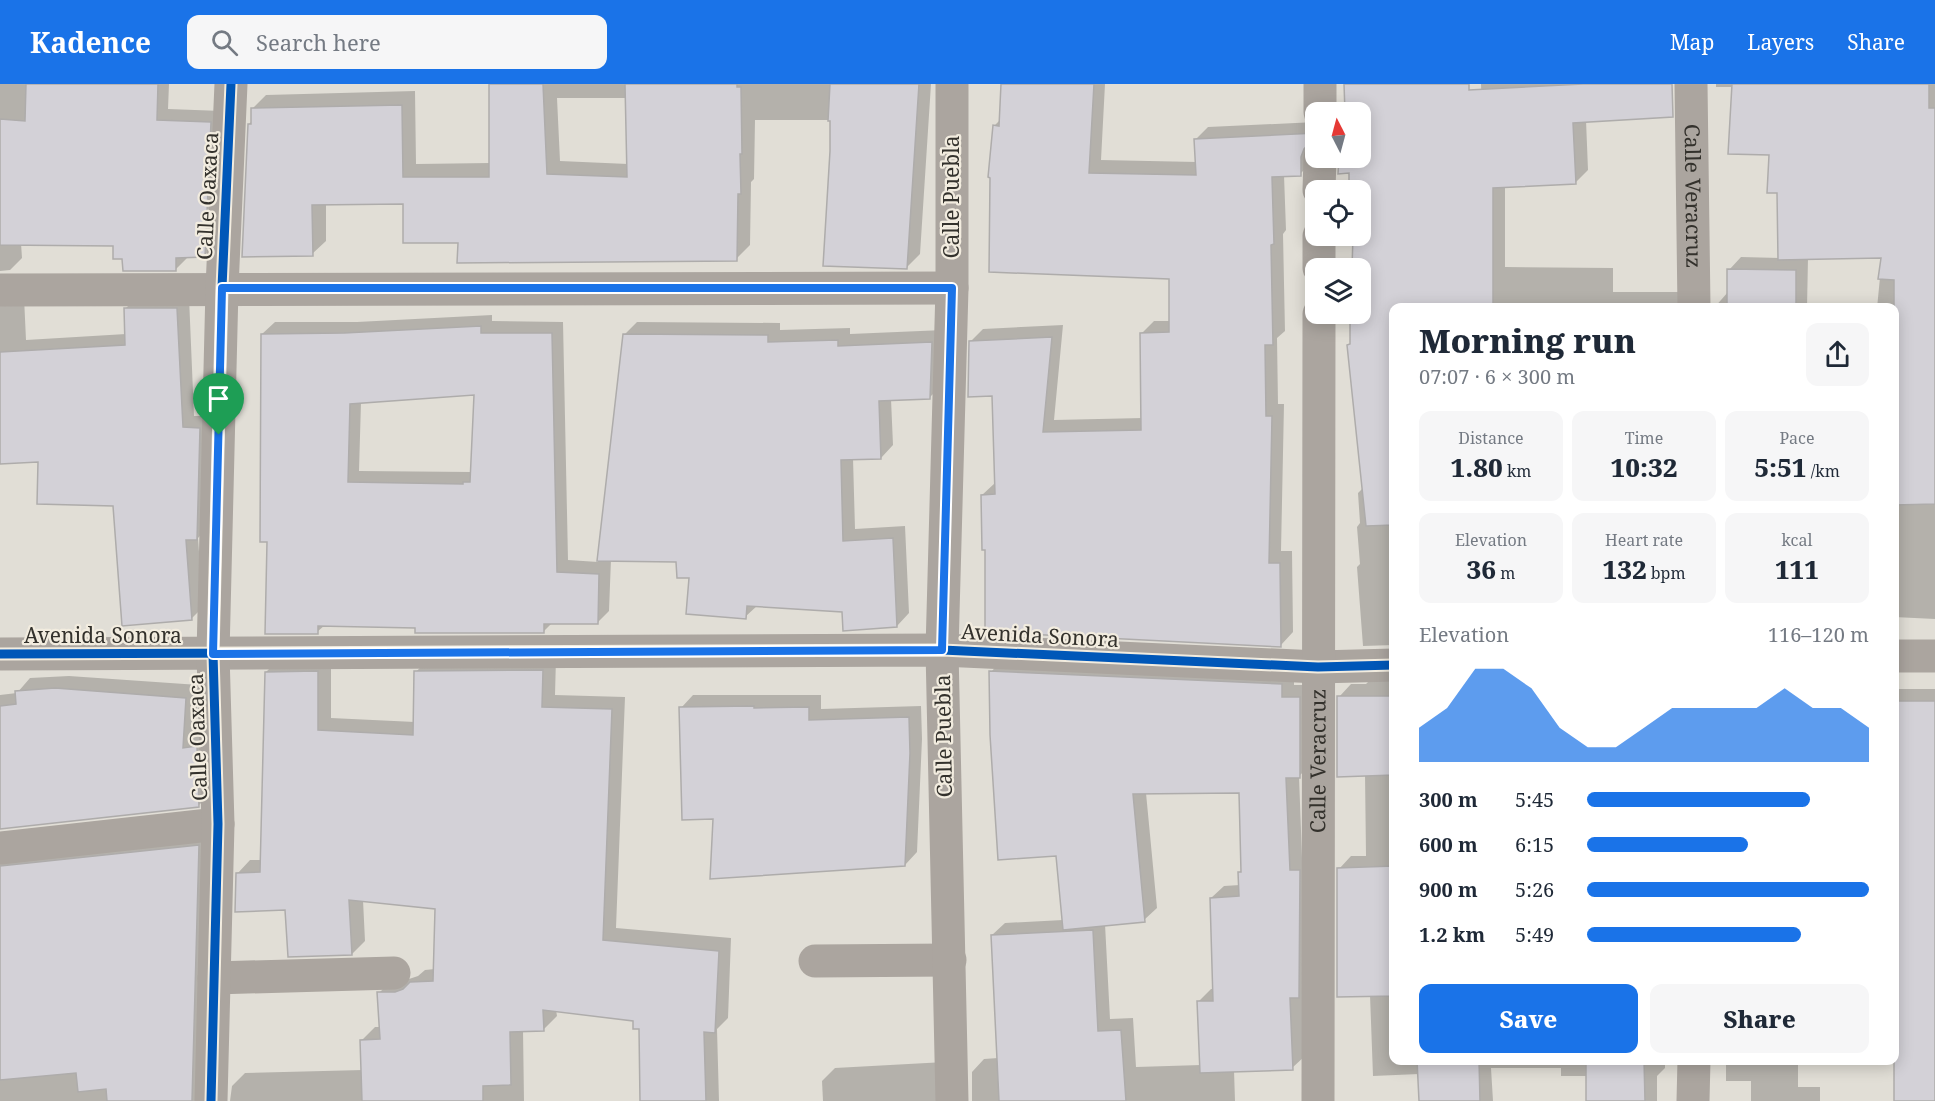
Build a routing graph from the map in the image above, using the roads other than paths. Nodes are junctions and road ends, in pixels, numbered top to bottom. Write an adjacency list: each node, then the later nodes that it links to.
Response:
1 (231, 84): 6 (street, Calle Oaxaca)
2 (952, 84): 7 (street, Calle Puebla)
3 (1320, 84): 5 (street)
4 (1691, 84): 9 (street, Calle Veracruz)
5 (1320, 102)
6 (222, 288): 7 (street); 8 (street); 13 (street, Calle Oaxaca)
7 (952, 288): 11 (street, Calle Puebla)
8 (0, 290)
9 (1694, 303)
10 (1319, 324): 17 (street, Calle Veracruz)
11 (942, 650): 13 (street, Avenida Sonora); 17 (street, Avenida Sonora); 20 (street, Calle Puebla)
12 (0, 654): 13 (street, Avenida Sonora)
13 (213, 654): 18 (street, Calle Oaxaca)
14 (1899, 656): 15 (street)
15 (1935, 656)
16 (1389, 665): 17 (street, Avenida Sonora)
17 (1318, 667): 27 (street, Calle Veracruz)
18 (218, 824): 19 (street); 23 (street, Calle Oaxaca)
19 (0, 848)
20 (950, 960): 21 (street); 26 (street, Calle Puebla)
21 (815, 961)
22 (394, 973): 23 (street)
23 (214, 978): 25 (street, Calle Oaxaca)
24 (1694, 1065): 28 (street)
25 (211, 1101)
26 (952, 1101)
27 (1318, 1101)
28 (1693, 1101)

